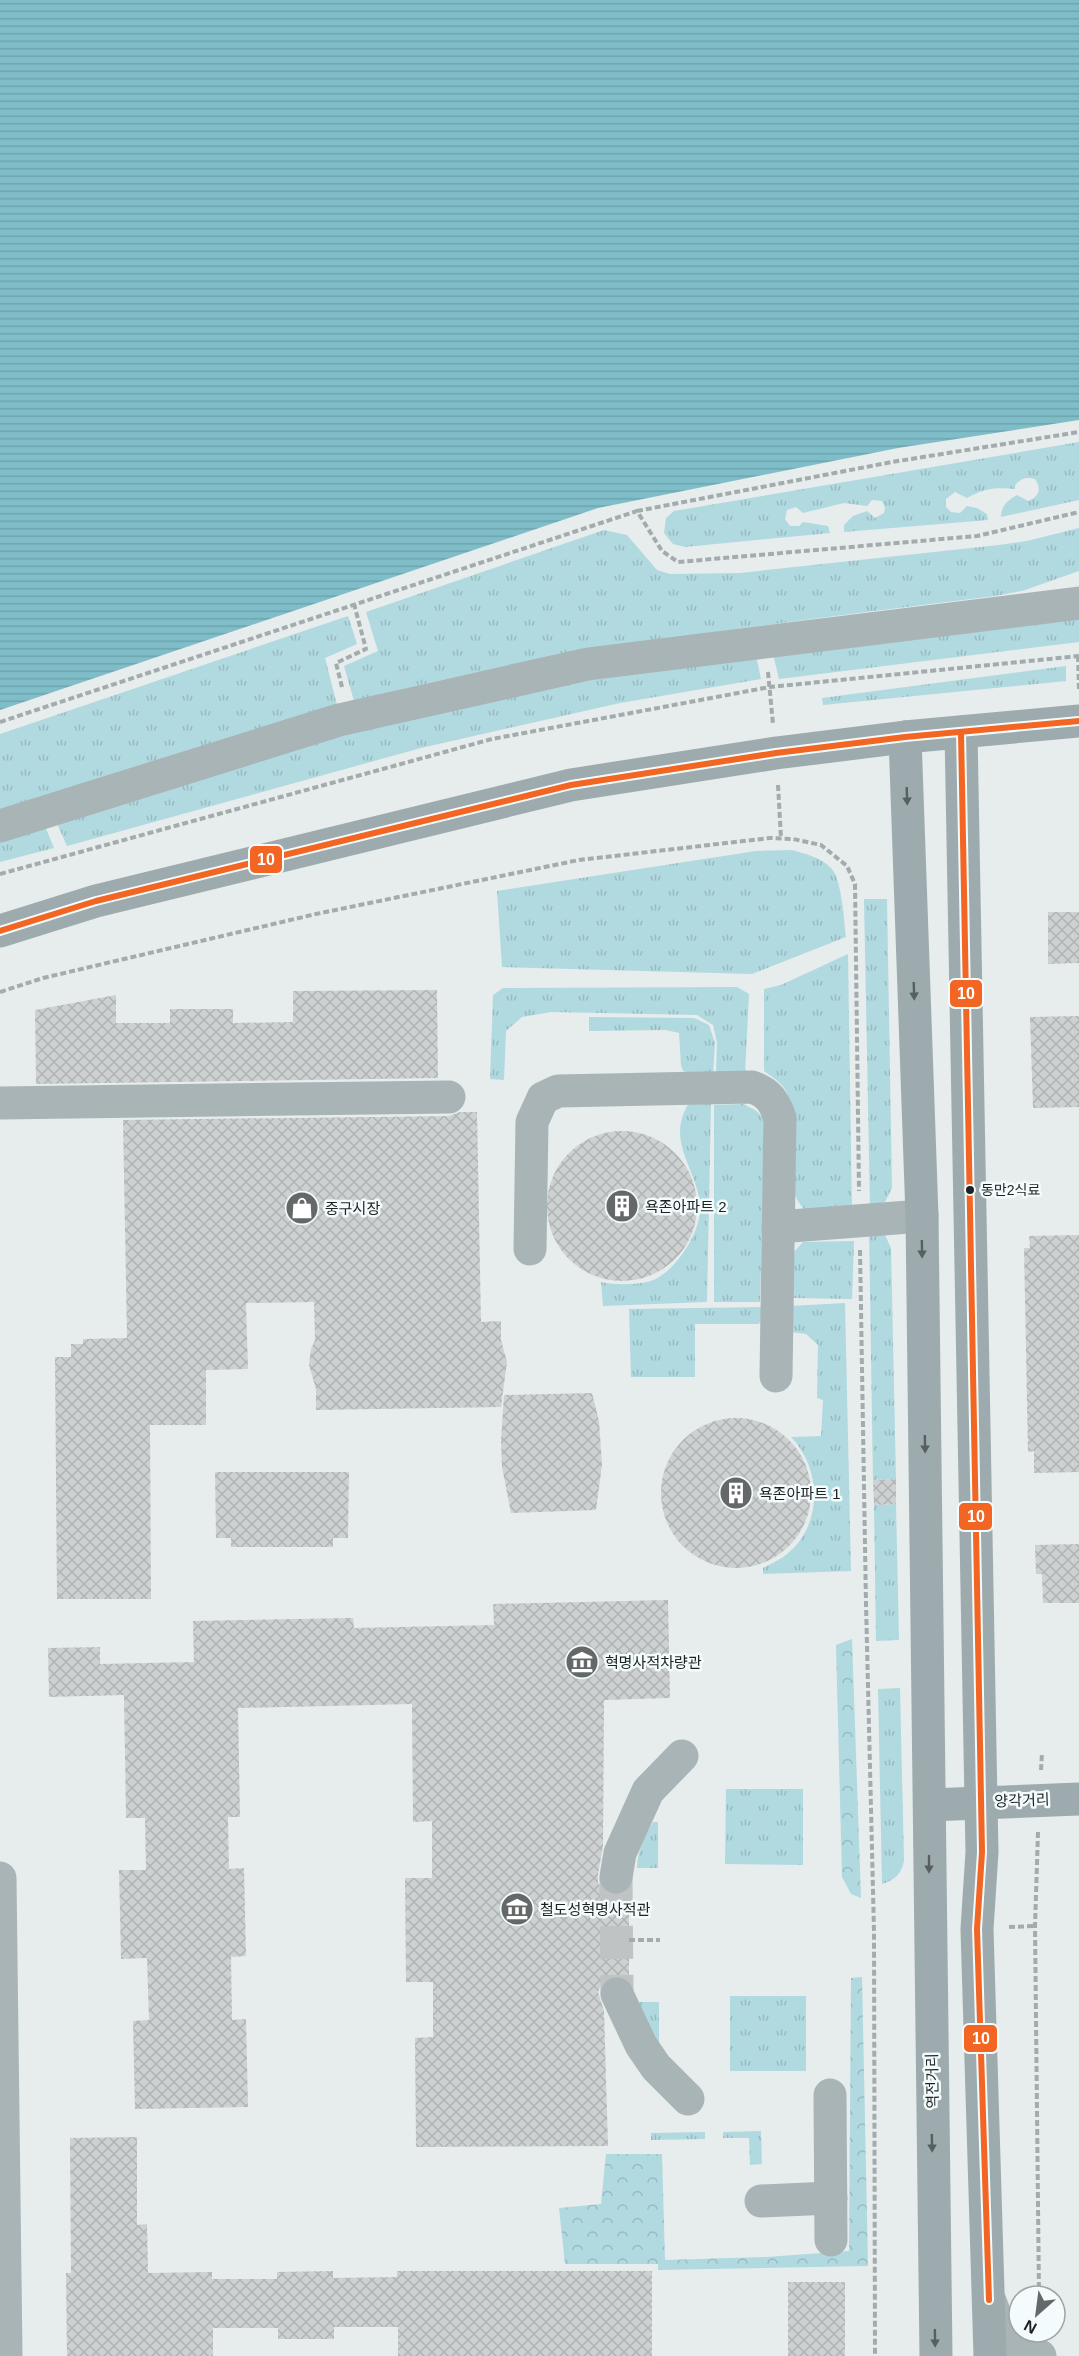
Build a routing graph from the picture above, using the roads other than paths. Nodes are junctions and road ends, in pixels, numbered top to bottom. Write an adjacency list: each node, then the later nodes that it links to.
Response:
1 (1076, 601): 5 (street)
2 (1079, 721): 3 (main road)
3 (961, 732): 4 (main road); 15 (main road)
4 (905, 737): 6 (main road); 9 (main road, 역전거리, one-way to 9)
5 (0, 826)
6 (0, 931)
7 (449, 1097): 8 (street)
8 (0, 1103)
9 (922, 1216): 10 (street); 16 (main road, 역전거리, one-way to 16)
10 (778, 1227): 11 (street); 12 (street)
11 (530, 1249)
12 (776, 1376)
13 (682, 1756): 17 (street)
14 (1079, 1799): 15 (main road, 양각거리)
15 (981, 1802): 16 (main road, 양각거리); 25 (main road)
16 (930, 1805): 27 (main road, 역전거리, one-way to 27)
17 (616, 1877)
18 (0, 1878): 26 (street)
19 (617, 1994): 21 (street)
20 (830, 2095): 22 (street)
21 (688, 2099)
22 (831, 2198): 23 (street); 24 (street)
23 (760, 2201)
24 (831, 2240)
25 (989, 2300): 28 (main road); 29 (street)
26 (6, 2356)
27 (936, 2356)
28 (990, 2356)
29 (1040, 2356)

